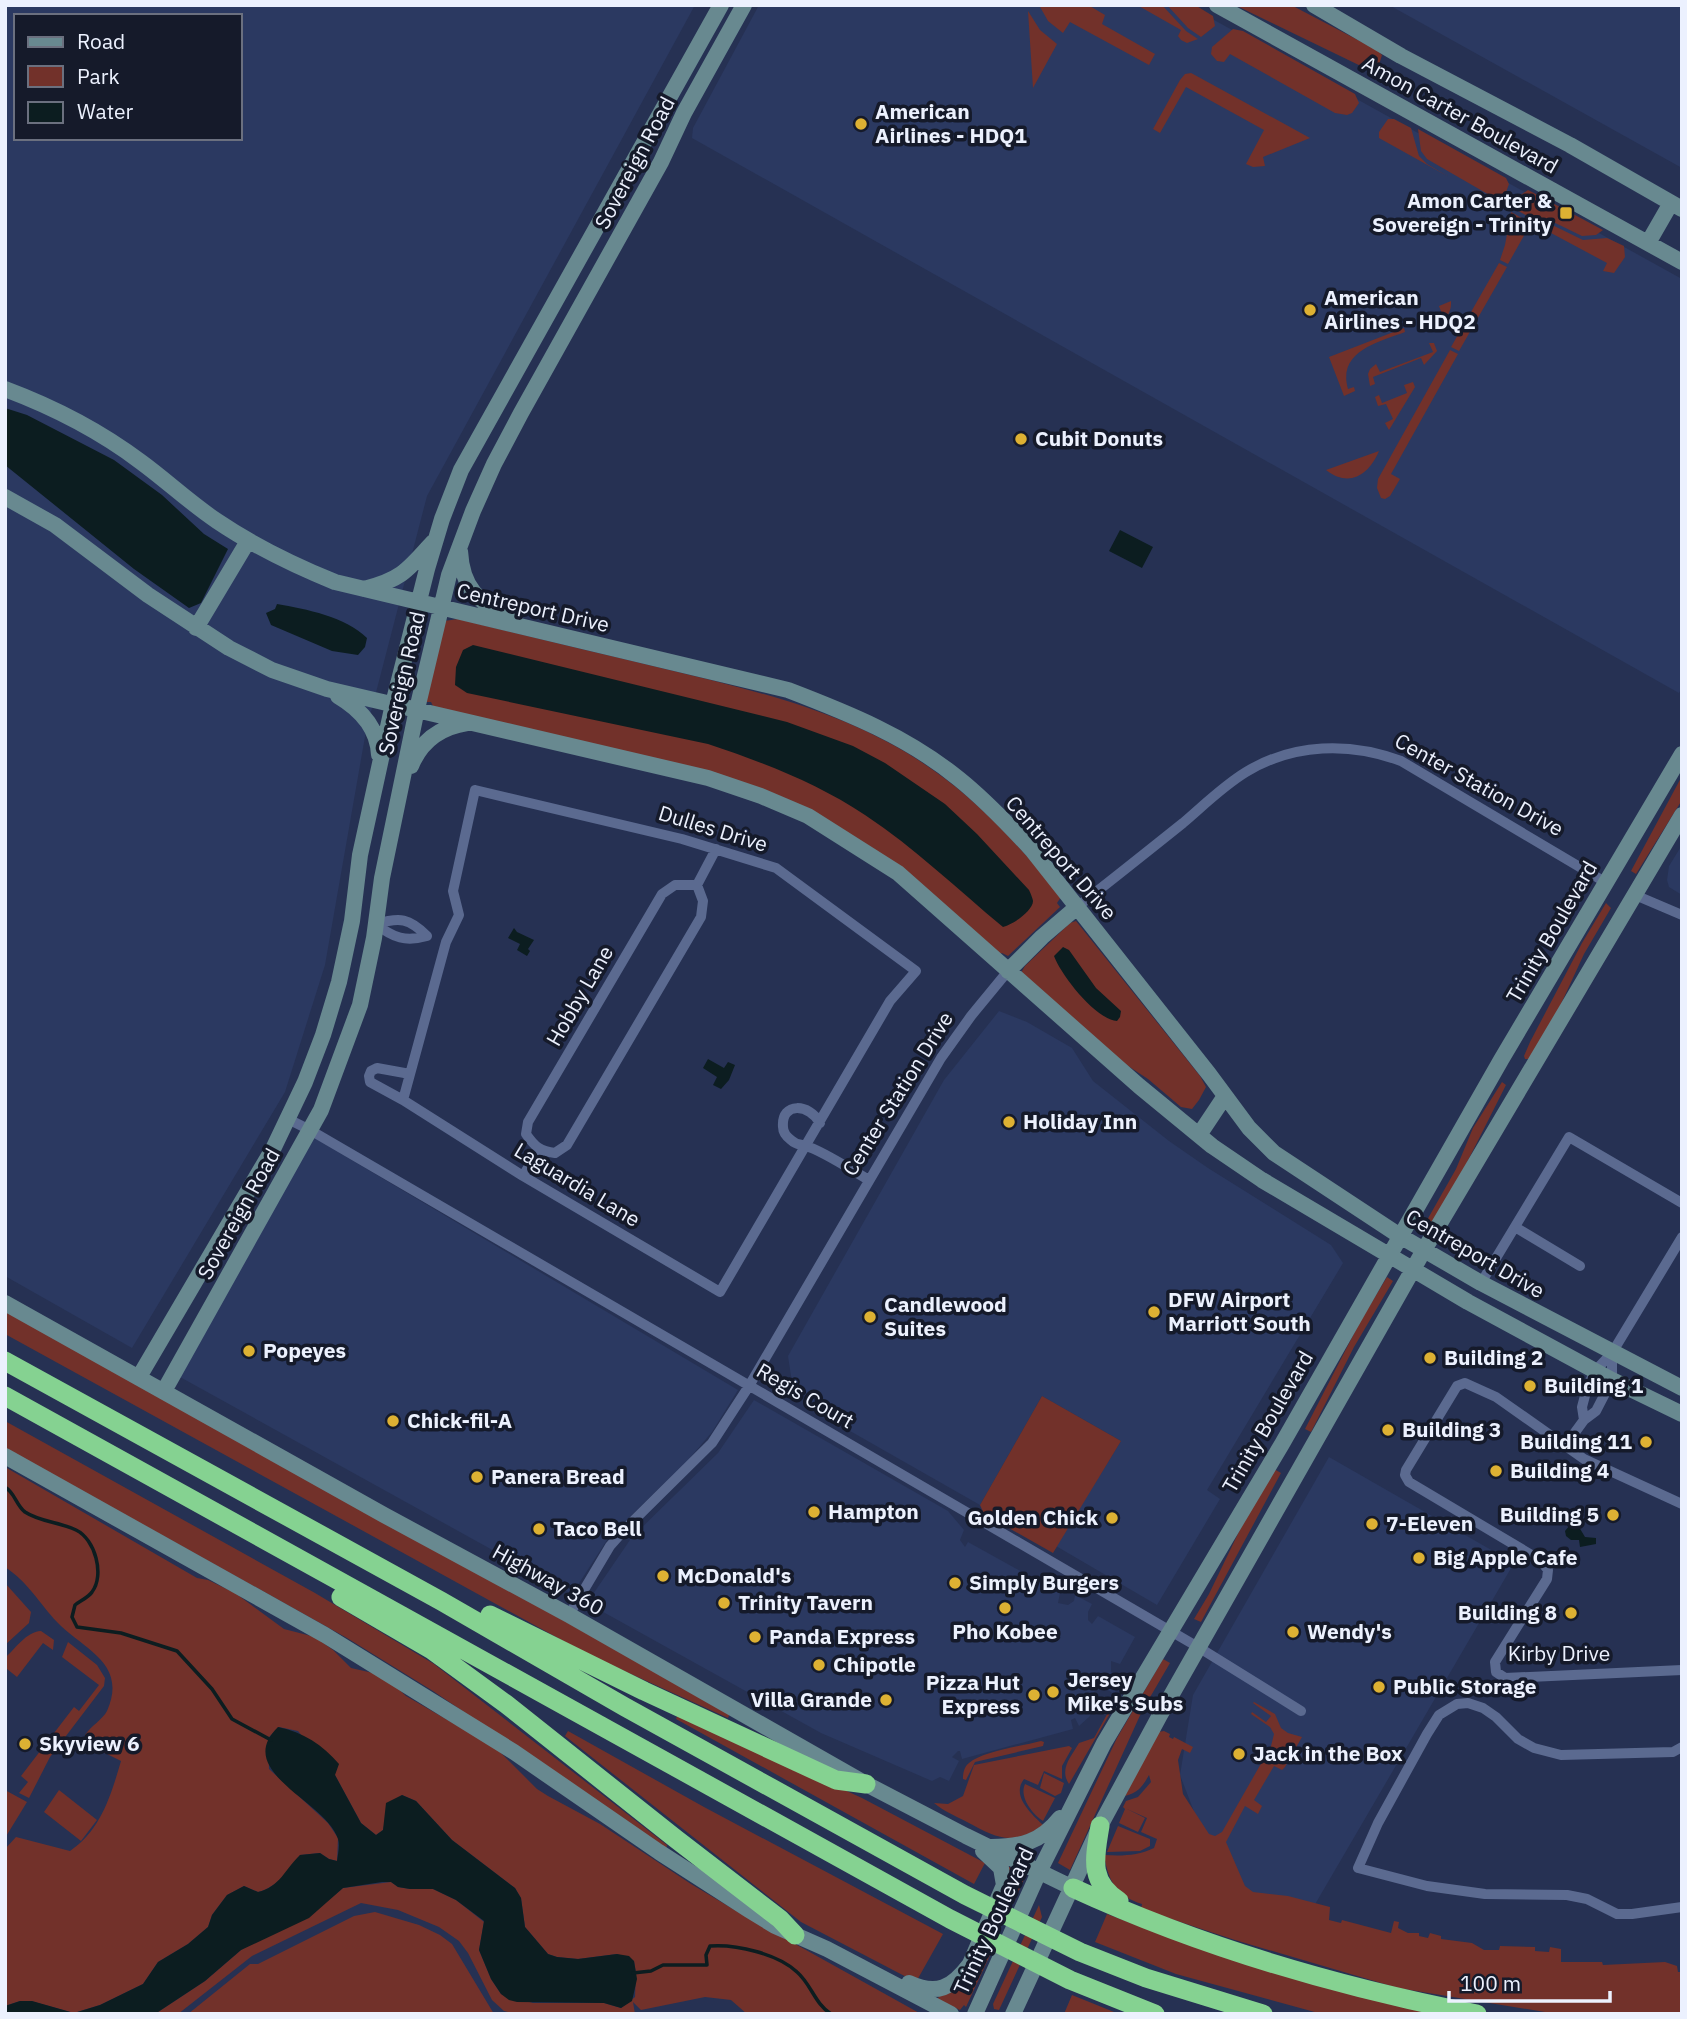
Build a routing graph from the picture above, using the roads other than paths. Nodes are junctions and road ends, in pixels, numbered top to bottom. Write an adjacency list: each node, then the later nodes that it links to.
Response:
1 (721, 5): 10 (street, Sovereign Road)
2 (744, 5): 12 (street, Sovereign Road)
3 (1217, 5): 6 (street, Amon Carter Boulevard)
4 (1314, 5): 5 (street, Amon Carter Boulevard)
5 (1676, 206): 6 (street)
6 (1648, 243): 7 (street, Amon Carter Boulevard)
7 (1682, 262)
8 (5, 389): 11 (street, Centreport Drive)
9 (5, 497): 16 (street, Centreport Drive)
10 (436, 538): 13 (street); 14 (street, Sovereign Road)
11 (248, 541): 13 (street, Centreport Drive); 16 (street)
12 (460, 546): 15 (street, Sovereign Road); 17 (street)
13 (361, 589): 14 (street, Centreport Drive)
14 (418, 603): 15 (street, Centreport Drive); 19 (street, Sovereign Road)
15 (440, 608): 17 (street, Centreport Drive); 20 (street, Sovereign Road)
16 (196, 628): 18 (street, Centreport Drive)
17 (531, 628): 30 (street, Centreport Drive)
18 (327, 689): 19 (street, Centreport Drive); 23 (street)
19 (393, 704): 20 (street, Centreport Drive); 23 (street, Sovereign Road)
20 (417, 709): 21 (street, Centreport Drive); 24 (street, Sovereign Road)
21 (471, 722): 24 (street); 34 (street, Centreport Drive)
22 (1682, 754): 27 (street, Trinity Boulevard)
23 (379, 769): 32 (street, Sovereign Road)
24 (396, 808): 33 (street, Sovereign Road)
25 (1682, 815): 29 (street)
26 (716, 849): 28 (street); 36 (street, Dulles Drive); 41 (street, Dulles Drive)
27 (1605, 882): 29 (street); 30 (street, Center Station Drive); 35 (street, Trinity Boulevard)
28 (697, 885): 45 (street); 45 (street, Hobby Lane)
29 (1635, 895): 31 (street); 37 (street)
30 (1077, 907): 34 (street, Center Station Drive); 38 (street, Centreport Drive)
31 (1682, 915)
32 (352, 921): 33 (street); 40 (street, Sovereign Road)
33 (376, 924): 42 (street, Sovereign Road)
34 (1008, 971): 43 (street, Centreport Drive); 47 (street, Center Station Drive)
35 (1501, 1060): 37 (street); 50 (street, Trinity Boulevard)
36 (410, 1074): 39 (street); 39 (street, Laguardia Lane)
37 (1527, 1076): 52 (street)
38 (1225, 1096): 43 (street); 50 (street, Centreport Drive)
39 (402, 1100): 46 (street, Laguardia Lane)
40 (288, 1119): 42 (street, Regis Court); 61 (street, Sovereign Road)
41 (820, 1122): 44 (street, Dulles Drive); 44 (street)
42 (310, 1130): 63 (street, Regis Court); 65 (street, Sovereign Road)
43 (1199, 1135): 53 (street, Centreport Drive)
44 (809, 1141): 46 (street, Laguardia Lane); 47 (street)
45 (539, 1149): 46 (street)
46 (523, 1176)
47 (869, 1180): 63 (street, Center Station Drive)
48 (1682, 1203): 49 (street)
49 (1515, 1227): 54 (street); 56 (street)
50 (1400, 1236): 52 (street, Centreport Drive); 53 (street, Trinity Boulevard)
51 (1682, 1237): 58 (street)
52 (1424, 1250): 55 (street); 56 (street, Centreport Drive)
53 (1389, 1256): 55 (street, Centreport Drive); 75 (street, Trinity Boulevard)
54 (1580, 1266)
55 (1413, 1270): 60 (street, Centreport Drive); 76 (street)
56 (1481, 1283): 58 (street, Centreport Drive)
57 (5, 1303): 61 (street, Highway 360)
58 (1612, 1353): 60 (street); 62 (street); 64 (street, Centreport Drive)
59 (5, 1361): 73 (highway)
60 (1595, 1371): 62 (street, Centreport Drive); 68 (street)
61 (139, 1377): 65 (street, Highway 360)
62 (1612, 1380): 67 (street, Centreport Drive); 68 (street)
63 (749, 1385): 74 (street, Center Station Drive); 75 (street, Regis Court)
64 (1682, 1388)
65 (164, 1391): 74 (street, Highway 360)
66 (5, 1395): 72 (highway)
67 (1682, 1414)
68 (1584, 1420): 69 (street)
69 (1565, 1446): 71 (street, Kirby Drive); 77 (street, Kirby Drive)
70 (5, 1456): 89 (street)
71 (1682, 1504)
72 (316, 1569): 89 (highway); 96 (highway)
73 (441, 1601): 80 (highway); 97 (highway)
74 (569, 1615): 80 (street, Highway 360)
75 (1169, 1631): 76 (street, Regis Court); 81 (street, Trinity Boulevard)
76 (1198, 1647): 78 (street, Regis Court); 82 (street)
77 (1682, 1670)
78 (1301, 1711)
79 (1682, 1747): 87 (street)
80 (866, 1784): 83 (street, Highway 360)
81 (1075, 1800): 84 (street); 85 (street, Trinity Boulevard)
82 (1100, 1826): 86 (street); 88 (highway)
83 (966, 1836): 84 (street, Highway 360); 90 (street)
84 (988, 1846): 85 (street, Highway 360)
85 (1039, 1872): 86 (street, Highway 360); 94 (street, Trinity Boulevard)
86 (1073, 1888): 88 (highway); 95 (street)
87 (1682, 1907)
88 (1147, 1918): 98 (highway)
89 (795, 1935): 90 (street)
90 (867, 1971): 91 (street)
91 (917, 1997): 92 (street); 93 (street)
92 (929, 2014)
93 (951, 2014)
94 (975, 2014)
95 (1013, 2014)
96 (1155, 2014)
97 (1263, 2014)
98 (1477, 2014)

